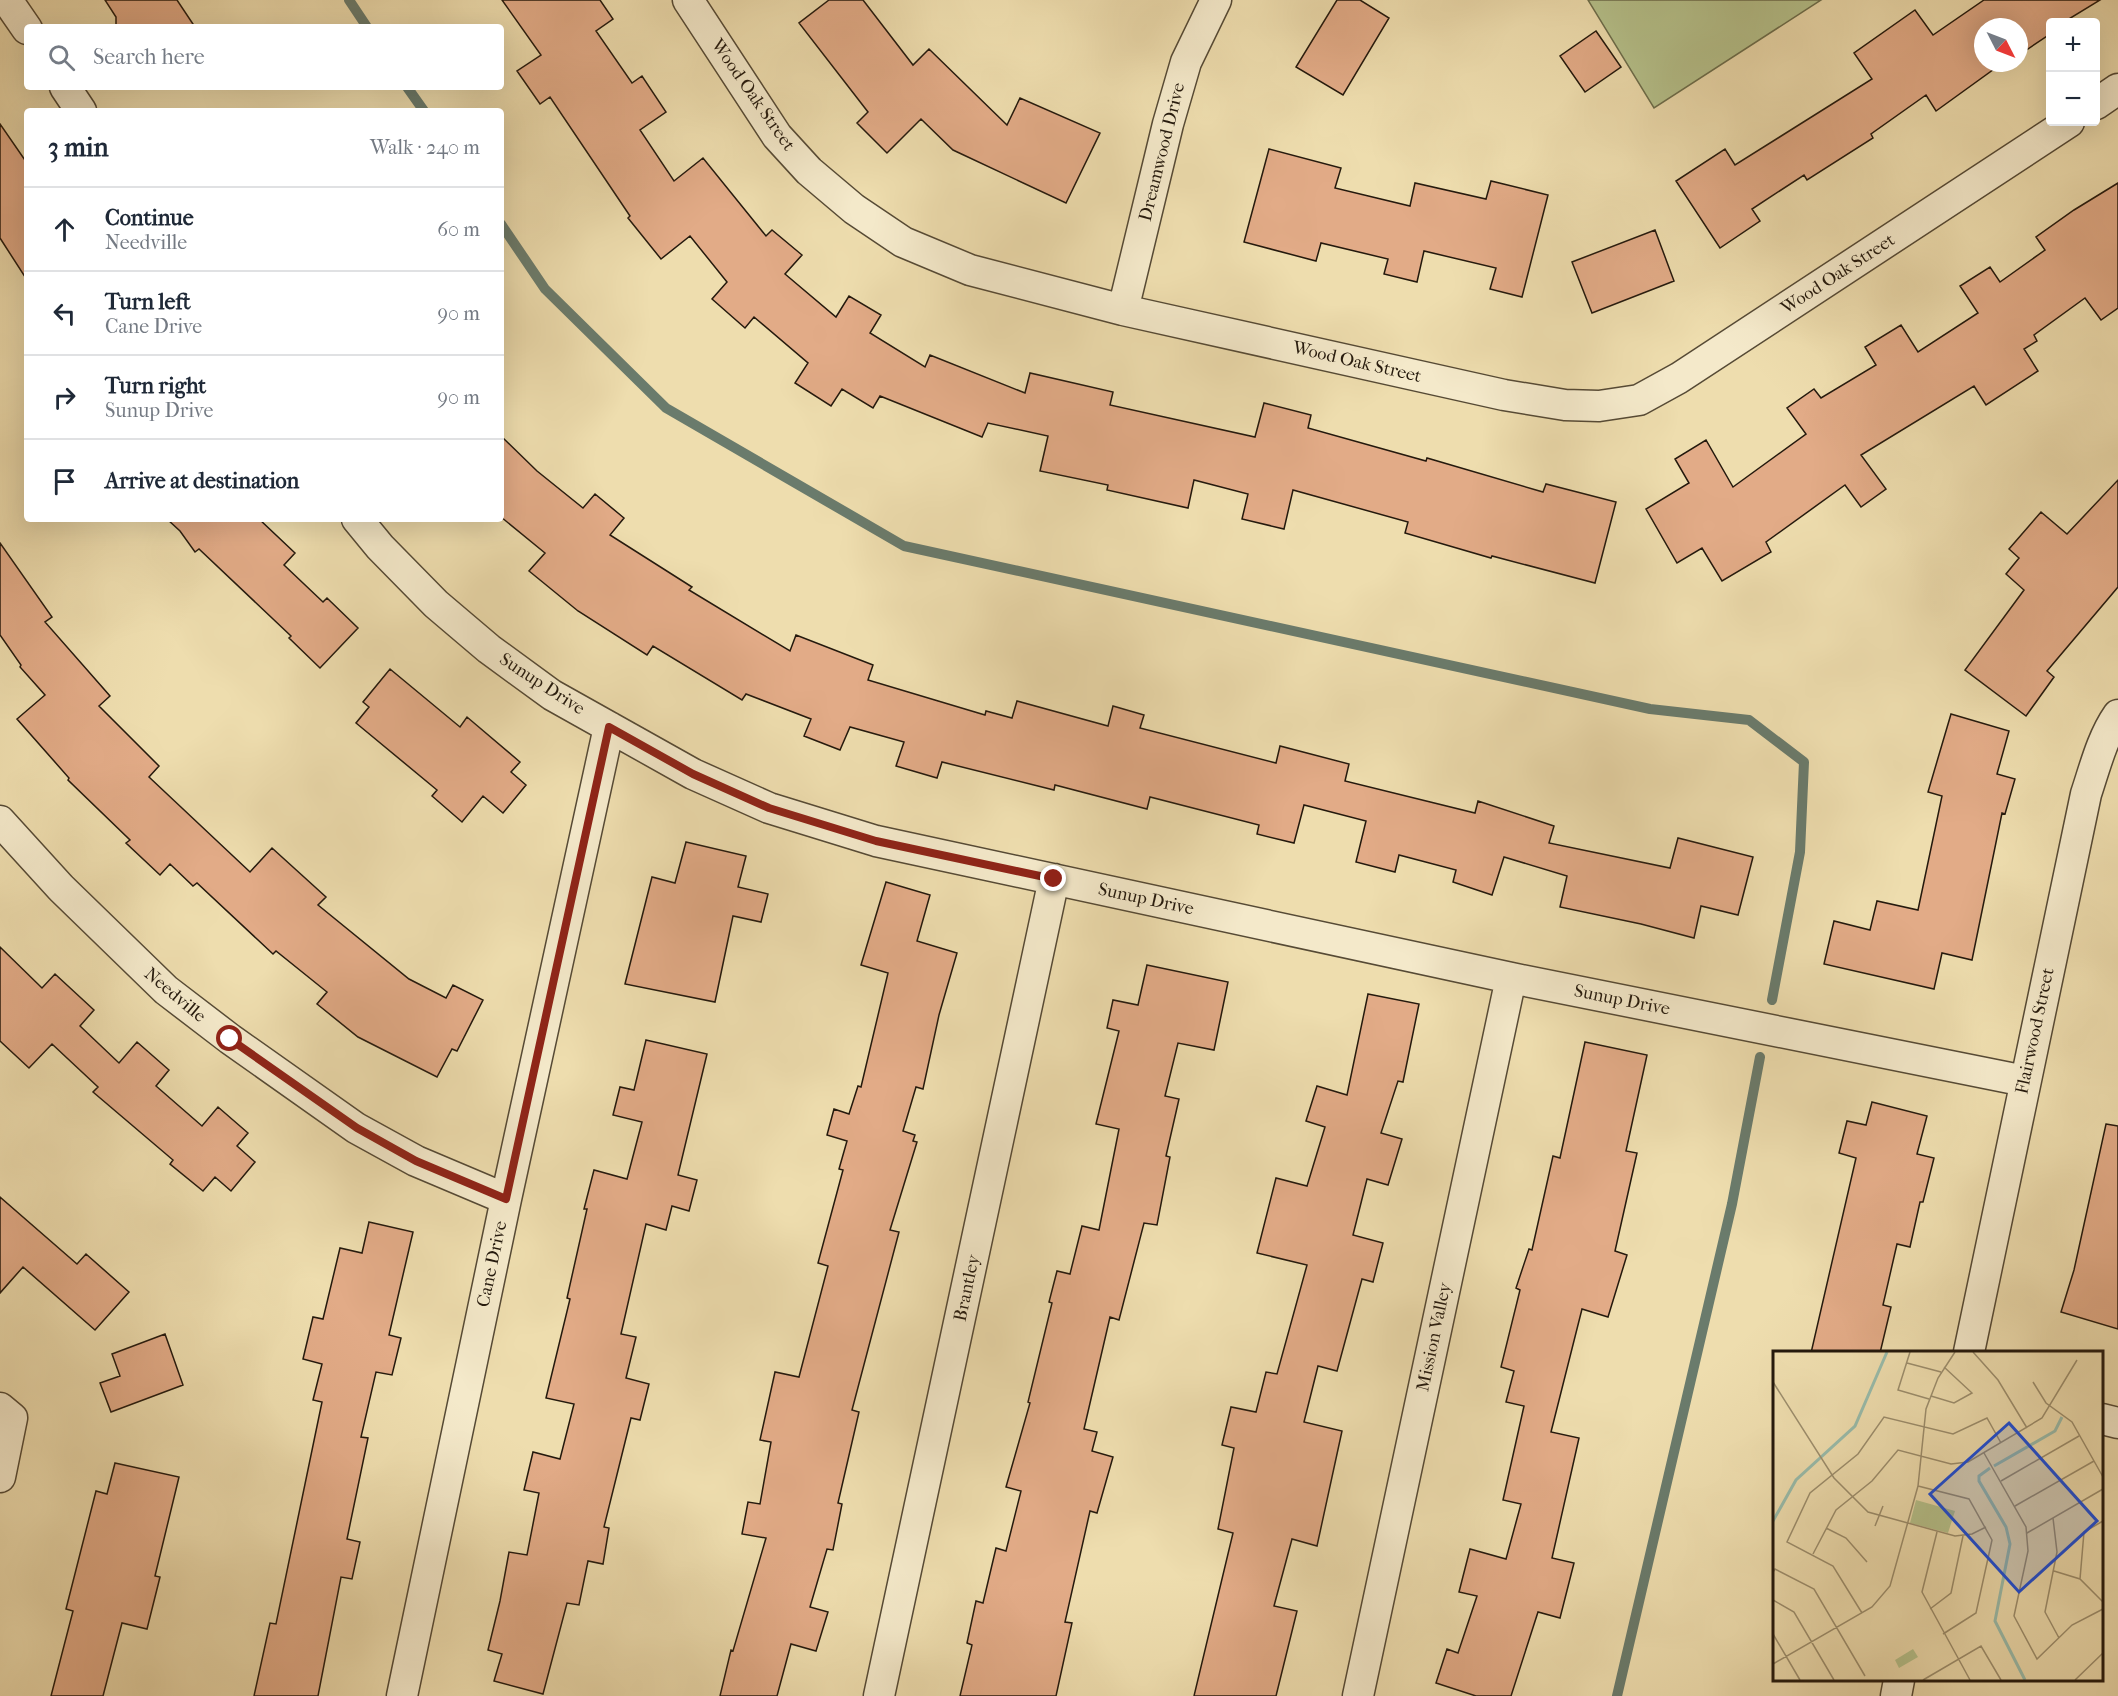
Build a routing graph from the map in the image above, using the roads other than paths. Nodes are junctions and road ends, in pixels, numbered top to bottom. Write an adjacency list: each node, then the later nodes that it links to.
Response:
1 (7, 0): 4 (street)
2 (688, 0): 10 (street, Wood Oak Street)
3 (1216, 0): 10 (street, Dreamwood Drive)
4 (24, 25)
5 (2118, 89): 7 (street)
6 (67, 90): 8 (street)
7 (2100, 101)
8 (79, 108)
9 (2063, 126): 10 (street, Wood Oak Street)
10 (1123, 310)
11 (359, 522): 13 (street, Sunup Drive)
12 (2118, 715): 17 (street, Flairwood Street)
13 (609, 727): 15 (street, Sunup Drive); 18 (street, Cane Drive)
14 (0, 821): 18 (street, Needville)
15 (1054, 879): 16 (street, Sunup Drive); 26 (street, Brantley)
16 (1511, 978): 17 (street, Sunup Drive); 27 (street, Mission Valley)
17 (2025, 1081): 19 (street, Flairwood Street)
18 (506, 1199): 25 (street, Cane Drive)
19 (1969, 1351)
20 (0, 1408): 23 (street)
21 (2103, 1419): 22 (street)
22 (2118, 1423)
23 (0, 1477)
24 (1899, 1681): 28 (street)
25 (402, 1696)
26 (879, 1696)
27 (1358, 1696)
28 (1896, 1696)

